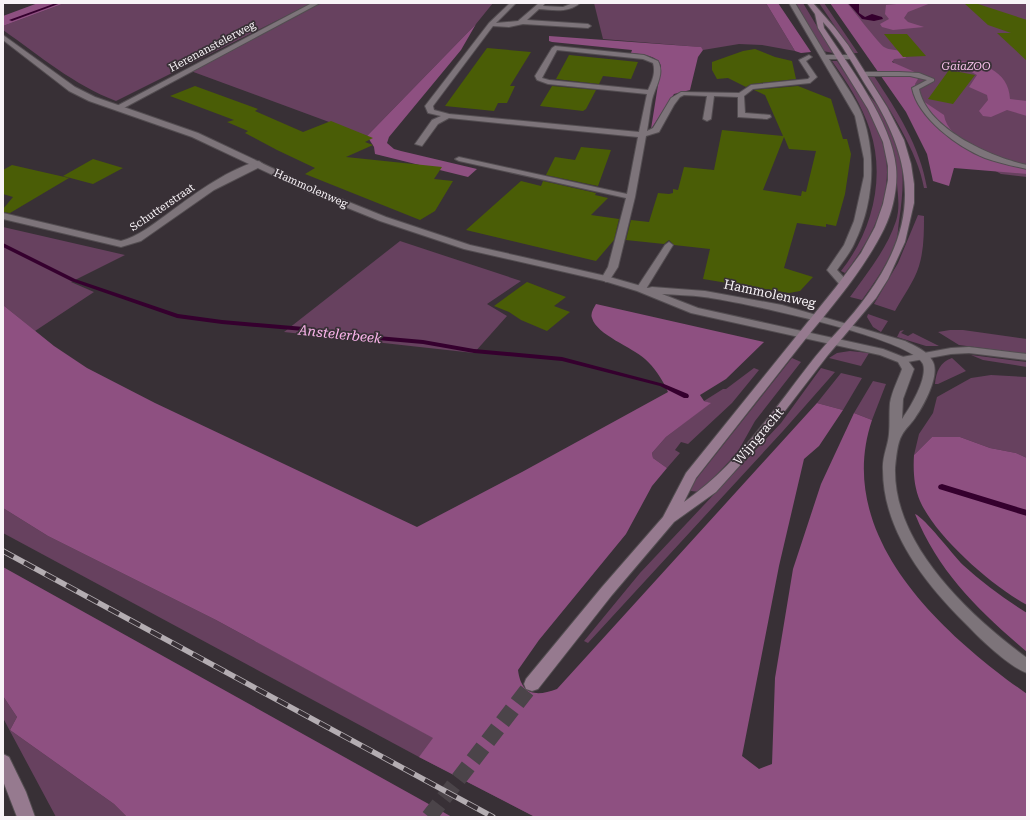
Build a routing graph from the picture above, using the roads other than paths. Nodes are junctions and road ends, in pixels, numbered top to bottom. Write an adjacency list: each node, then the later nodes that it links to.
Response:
1 (317, 3): 20 (street, Herenanstelerweg)
2 (512, 3): 9 (lane)
3 (577, 3): 6 (lane)
4 (792, 3): 13 (street)
5 (810, 3): 7 (main road)
6 (540, 5): 8 (lane)
7 (818, 15): 14 (main road, Wijngracht); 15 (main road, Wijngracht)
8 (523, 22): 9 (lane); 10 (lane)
9 (492, 24): 21 (lane)
10 (588, 26)
11 (3, 37): 20 (street, Hammolenweg)
12 (809, 57): 19 (lane)
13 (824, 57): 14 (street); 33 (street)
14 (839, 57): 15 (street); 33 (main road, Wijngracht)
15 (852, 57): 16 (main road, Wijngracht)
16 (862, 74): 28 (lane); 36 (main road, Wijngracht)
17 (650, 92): 17 (lane); 24 (lane)
18 (711, 93): 19 (lane); 23 (lane); 24 (lane)
19 (741, 95): 22 (lane)
20 (117, 108): 27 (street, Hammolenweg)
21 (448, 116): 24 (lane); 25 (lane)
22 (767, 117)
23 (707, 119)
24 (642, 135): 29 (lane)
25 (419, 144)
26 (459, 158): 29 (lane)
27 (259, 164): 30 (street, Schutterstraat); 32 (street, Hammolenweg)
28 (1027, 167)
29 (631, 197): 32 (lane)
30 (3, 216)
31 (669, 245): 34 (lane)
32 (606, 279): 34 (street, Hammolenweg)
33 (844, 283): 35 (main road, Wijngracht)
34 (641, 290): 35 (street, Hammolenweg); 37 (street, Hammolenweg)
35 (817, 317): 36 (street, Hammolenweg); 37 (main road, Wijngracht)
36 (848, 327): 38 (main road, Wijngracht); 39 (street, Hammolenweg)
37 (804, 333): 38 (street, Hammolenweg); 43 (main road, Wijngracht)
38 (836, 340): 41 (street, Hammolenweg); 43 (main road, Wijngracht)
39 (922, 356): 40 (street); 41 (street); 42 (street)
40 (1027, 358)
41 (902, 360): 42 (street)
42 (895, 435): 44 (street)
43 (668, 520): 45 (main road, Wijngracht)
44 (1027, 667)
45 (532, 684)
46 (3, 762): 47 (main road)
47 (26, 817)

